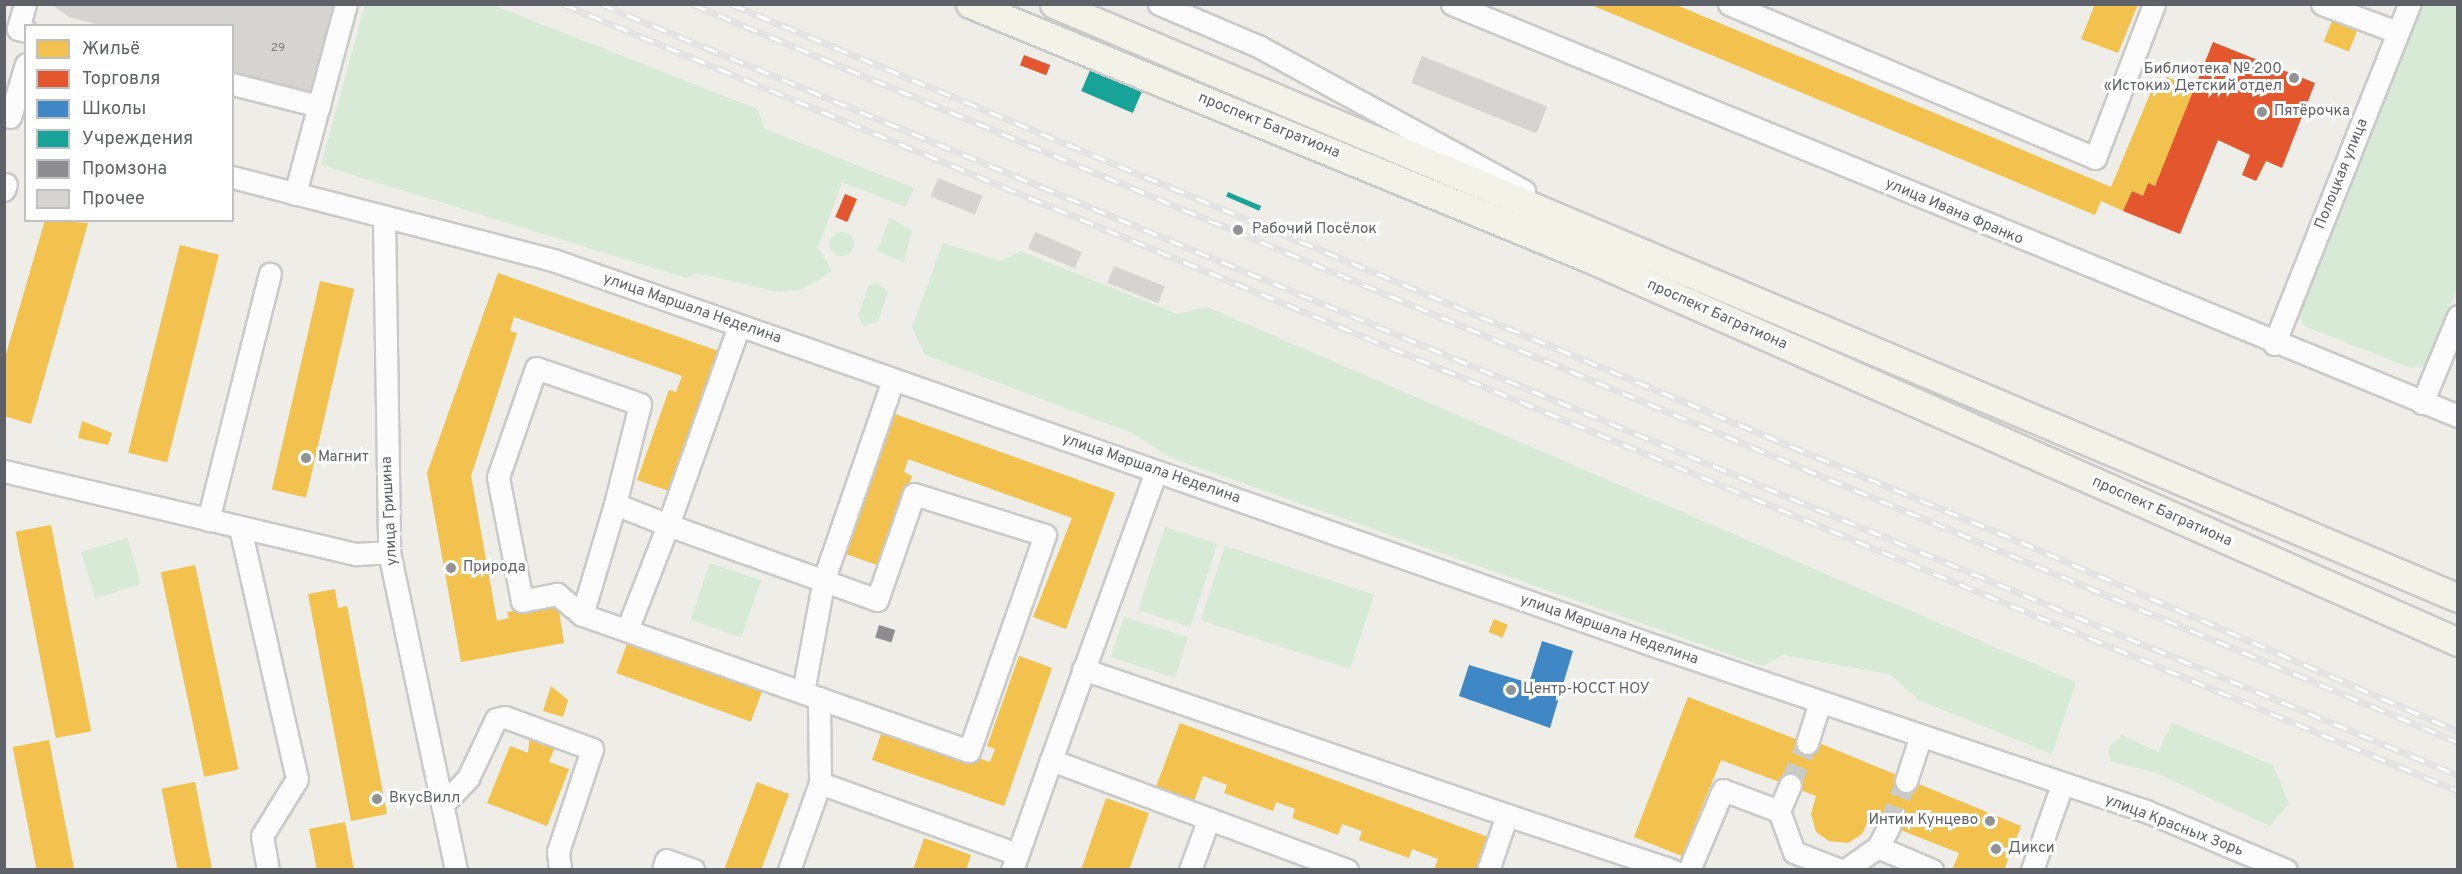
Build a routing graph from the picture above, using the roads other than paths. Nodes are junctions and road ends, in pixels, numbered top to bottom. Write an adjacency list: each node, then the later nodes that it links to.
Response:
1 (25, 4): 11 (street)
2 (346, 4): 15 (street)
3 (970, 4): 39 (main road, проспект Багратиона)
4 (1054, 4): 20 (main road, проспект Багратиона)
5 (1159, 4): 20 (street)
6 (1729, 4): 7 (street)
7 (2154, 4)
8 (2322, 4): 12 (street)
9 (2409, 4): 12 (street, Полоцкая улица)
10 (1462, 6): 24 (street, улица Ивана Франко)
11 (24, 30)
12 (2397, 32): 24 (street, Полоцкая улица)
13 (24, 72): 16 (street)
14 (234, 85): 15 (street)
15 (319, 106): 18 (street)
16 (13, 118)
17 (234, 178): 18 (street, улица Маршала Неделина)
18 (295, 194): 19 (street, улица Маршала Неделина)
19 (384, 218): 23 (street, улица Маршала Неделина); 34 (street, улица Гришина)
20 (1599, 231): 36 (main road, проспект Багратиона)
21 (270, 274): 31 (street)
22 (2457, 316): 26 (street)
23 (739, 326): 25 (street, улица Маршала Неделина); 32 (street)
24 (2274, 344): 26 (street, улица Ивана Франко)
25 (893, 380): 29 (street, улица Маршала Неделина); 35 (street)
26 (2422, 403): 27 (street, улица Ивана Франко)
27 (2457, 416)
28 (4, 471): 31 (street)
29 (1156, 471): 40 (street); 42 (street, улица Маршала Неделина)
30 (615, 504): 32 (street); 37 (street); 37 (street)
31 (208, 520): 33 (street)
32 (668, 525): 35 (street); 38 (street)
33 (240, 528): 34 (street); 57 (street)
34 (389, 552): 50 (street, улица Гришина)
35 (824, 579): 41 (street); 41 (street)
36 (2457, 598)
37 (582, 615): 38 (street)
38 (627, 630): 41 (street)
39 (2457, 642)
40 (1083, 669): 45 (street); 52 (street)
41 (811, 695): 47 (street)
42 (1820, 702): 43 (street, улица Маршала Неделина); 44 (street)
43 (1920, 738): 46 (street); 49 (street, улица Маршала Неделина)
44 (1807, 743)
45 (1051, 760): 53 (street); 56 (street)
46 (1906, 781)
47 (820, 783): 56 (street); 62 (street)
48 (1791, 785): 51 (street)
49 (2062, 785): 70 (street); 71 (street, улица Красных Зорь)
50 (443, 804): 58 (street, улица Гришина); 59 (street)
51 (1779, 811): 67 (street); 68 (street)
52 (1507, 815): 65 (street); 66 (street)
53 (1208, 820): 63 (street); 64 (street)
54 (1889, 826): 55 (street)
55 (1878, 847): 68 (street); 69 (street)
56 (1015, 862)
57 (268, 870)
58 (456, 870)
59 (561, 870)
60 (663, 870): 61 (street)
61 (693, 870)
62 (789, 870)
63 (1190, 870)
64 (1347, 870)
65 (1488, 870)
66 (1672, 870)
67 (1689, 870)
68 (1842, 870)
69 (1932, 870)
70 (2032, 870)
71 (2286, 870)

